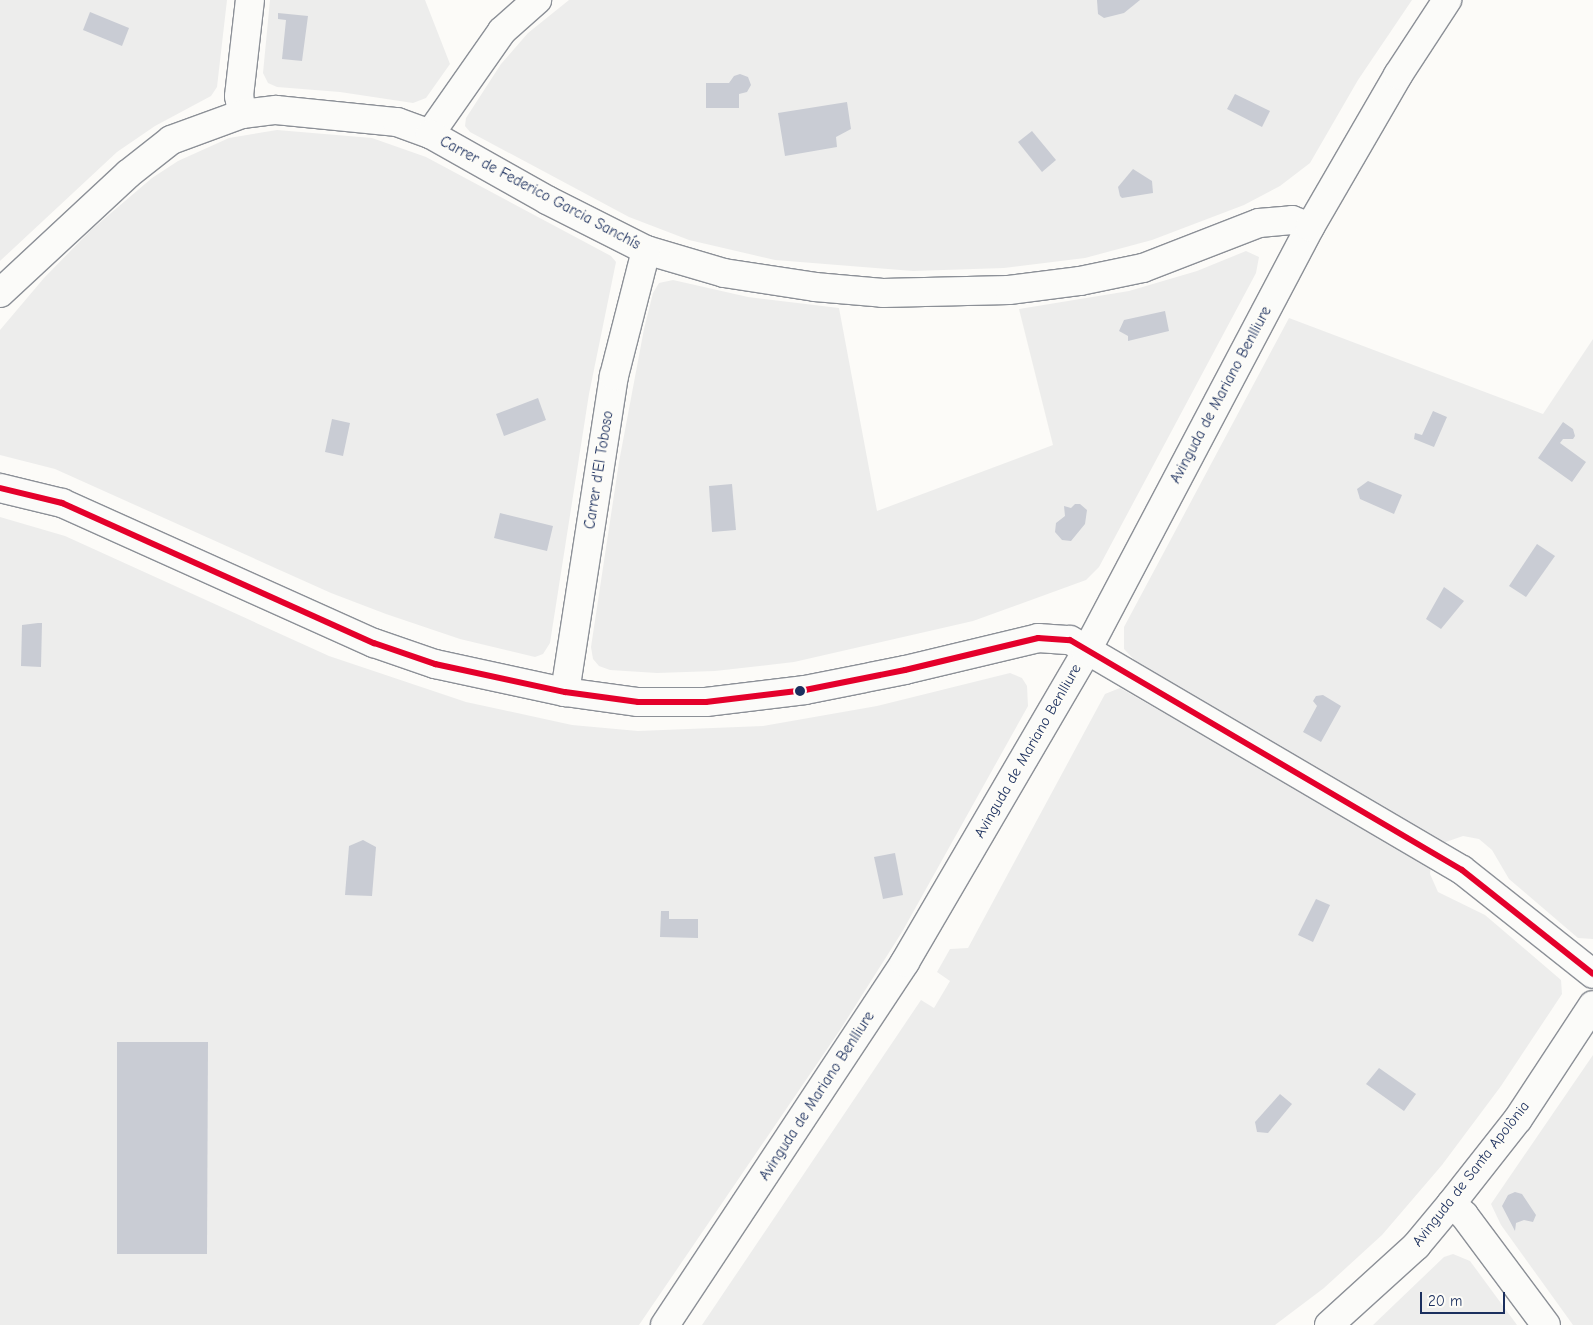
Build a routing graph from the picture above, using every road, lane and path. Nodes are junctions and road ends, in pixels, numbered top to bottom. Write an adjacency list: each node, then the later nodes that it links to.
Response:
1 (250, 0): 4 (street)
2 (537, 0): 5 (street)
3 (1447, 0): 6 (street, Avinguda de Mariano Benlliure)
4 (242, 114): 5 (street, Carrer de Federico Garcia Sanchís); 8 (street, Carrer de Federico Garcia Sanchís)
5 (430, 134): 7 (street, Carrer de Federico Garcia Sanchís)
6 (1310, 227): 7 (street, Carrer de Federico Garcia Sanchís); 10 (street, Avinguda de Mariano Benlliure)
7 (646, 250): 11 (street, Carrer d'El Toboso)
8 (0, 293)
9 (0, 488): 11 (street)
10 (1086, 652): 11 (street); 12 (street); 15 (street, Avinguda de Mariano Benlliure)
11 (565, 692)
12 (1593, 974)
13 (1593, 1005): 14 (street, Avinguda de Santa Apolònia)
14 (1451, 1204): 16 (street, Avinguda de Santa Apolònia); 17 (street)
15 (665, 1325)
16 (1329, 1325)
17 (1546, 1325)

